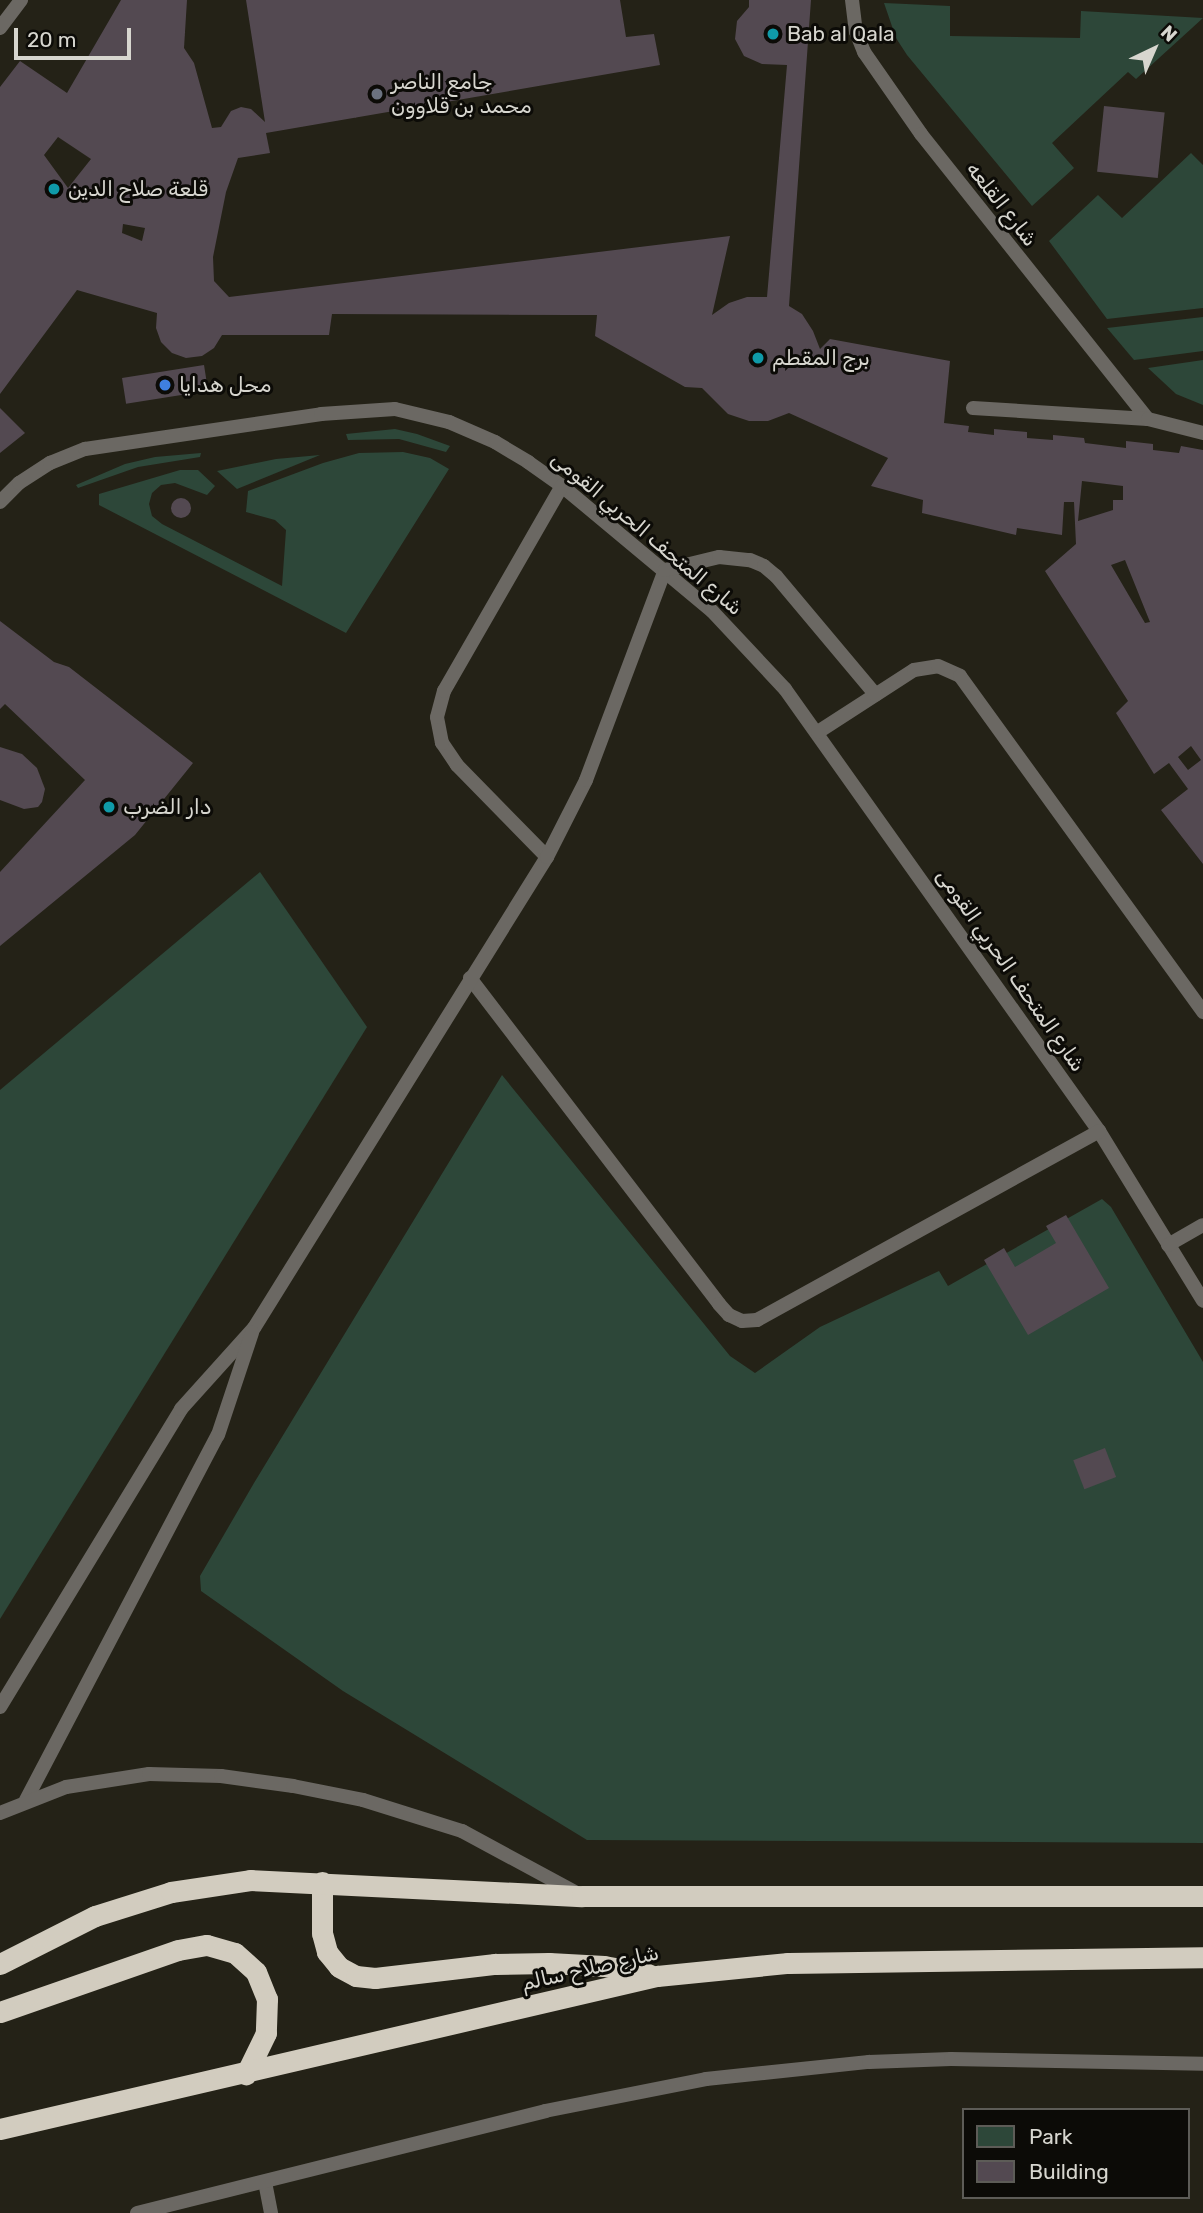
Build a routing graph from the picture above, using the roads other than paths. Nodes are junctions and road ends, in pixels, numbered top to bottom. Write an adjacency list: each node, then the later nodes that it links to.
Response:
1 (22, 0): 3 (lane)
2 (852, 0): 5 (lane, شارع القلعه)
3 (0, 28)
4 (973, 408): 5 (lane)
5 (1148, 419): 6 (lane)
6 (1203, 433)
7 (562, 486): 8 (lane, شارع المتحف الحربي القومى); 9 (lane, شارع المتحف الحربي القومى); 12 (lane)
8 (0, 502)
9 (665, 570): 10 (lane); 11 (lane, شارع المتحف الحربي القومى); 12 (lane)
10 (876, 695): 11 (lane); 14 (lane)
11 (818, 732): 15 (lane, شارع المتحف الحربي القومى)
12 (547, 857): 13 (lane)
13 (470, 978): 15 (lane); 19 (lane)
14 (1203, 1012)
15 (1099, 1131): 17 (lane, شارع المتحف الحربي القومى)
16 (1203, 1225): 17 (lane)
17 (1168, 1245): 18 (lane, شارع المتحف الحربي القومى)
18 (1203, 1301)
19 (254, 1328): 20 (lane); 21 (lane)
20 (0, 1707)
21 (26, 1800): 22 (lane); 24 (lane)
22 (0, 1812)
23 (321, 1882): 24 (highway); 27 (highway); 28 (highway)
24 (582, 1896): 25 (highway)
25 (1203, 1896)
26 (1203, 1957): 28 (highway, شارع صلاح سالم)
27 (0, 1964)
28 (657, 1976): 31 (highway, شارع صلاح سالم)
29 (0, 2012): 31 (highway)
30 (1203, 2064): 33 (lane)
31 (246, 2074): 32 (highway, شارع صلاح سالم)
32 (0, 2129)
33 (265, 2182): 34 (lane); 35 (lane)
34 (137, 2213)
35 (271, 2213)

